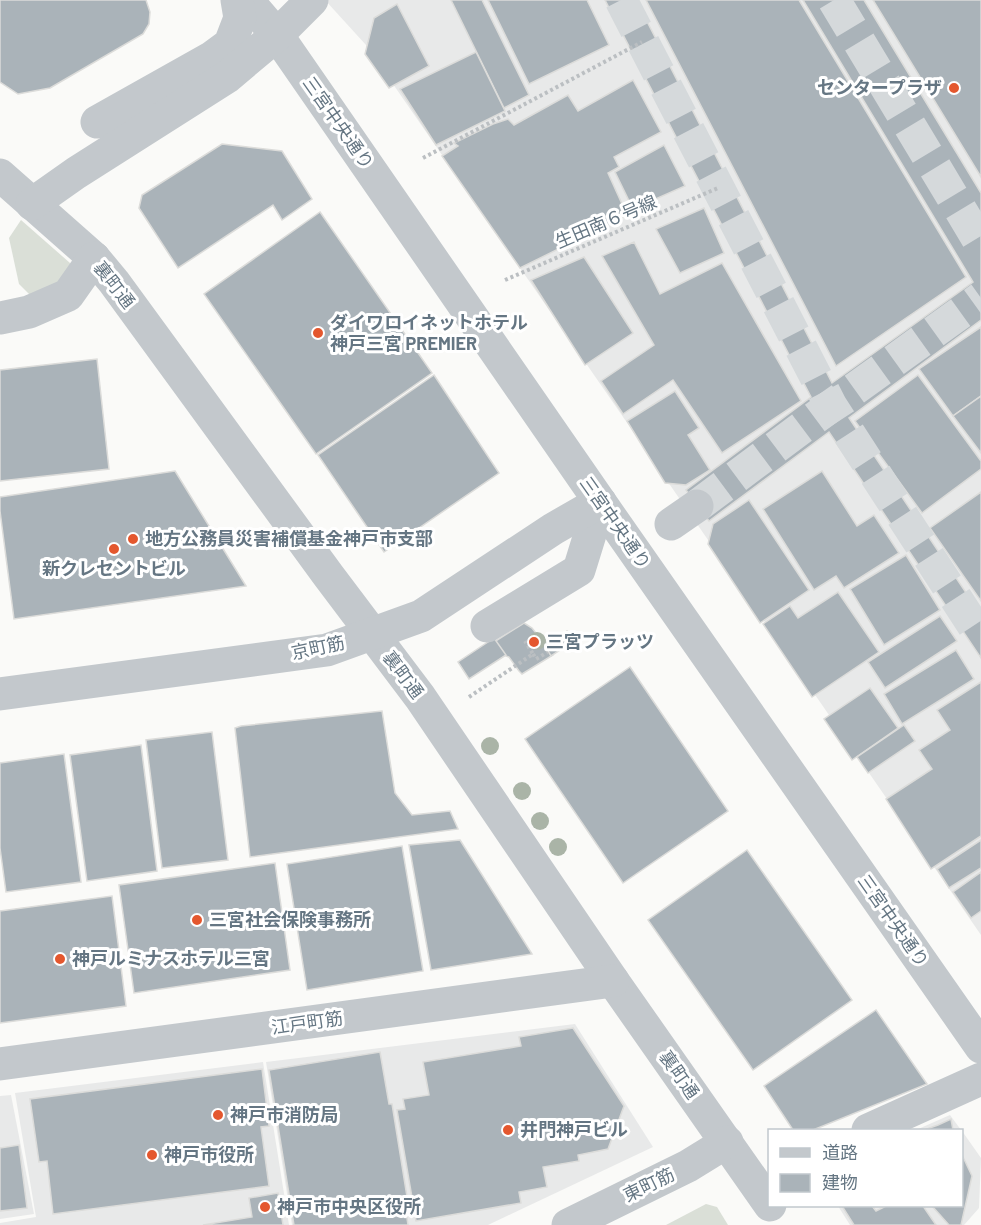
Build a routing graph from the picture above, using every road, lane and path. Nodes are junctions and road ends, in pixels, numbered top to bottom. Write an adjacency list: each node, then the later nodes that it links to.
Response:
1 (237, 0): 6 (street)
2 (248, 0): 4 (street, 三宮中央通り)
3 (312, 0): 4 (street)
4 (278, 35): 10 (street); 14 (street, 三宮中央通り)
5 (642, 42): 7 (path)
6 (97, 122)
7 (423, 158)
8 (0, 175): 10 (street, 裏町通)
9 (718, 188): 12 (path, 生田南６号線)
10 (32, 204): 11 (street, 裏町通)
11 (94, 258): 13 (street); 16 (street, 裏町通)
12 (505, 280)
13 (0, 318)
14 (600, 502): 15 (street); 16 (street, 京町筋); 23 (street, 三宮中央通り)
15 (487, 626)
16 (372, 634): 20 (street, 京町筋); 22 (street, 裏町通)
17 (525, 641): 19 (path)
18 (548, 652): 19 (path)
19 (533, 654): 21 (path)
20 (0, 694)
21 (469, 697)
22 (613, 981): 24 (street, 江戸町筋); 27 (street, 裏町通)
23 (981, 1047)
24 (0, 1064)
25 (981, 1079): 26 (street)
26 (872, 1129)
27 (726, 1142): 28 (street, 裏町通); 30 (street, 東町筋)
28 (766, 1193)
29 (773, 1207): 31 (street, 裏町通)
30 (568, 1225)
31 (783, 1225)

